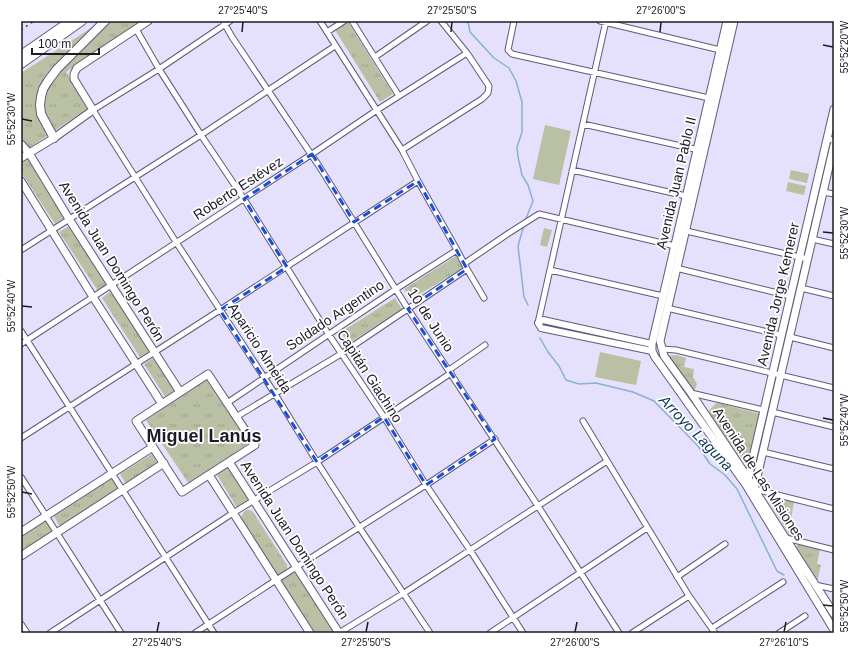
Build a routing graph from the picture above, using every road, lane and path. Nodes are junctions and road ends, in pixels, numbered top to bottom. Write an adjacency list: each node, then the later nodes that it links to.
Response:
1 (70, 21): 21 (highway)
2 (82, 21): 23 (highway)
3 (105, 21): 34 (highway)
4 (148, 21): 16 (main road)
5 (230, 21): 15 (street)
6 (320, 21): 17 (street)
7 (344, 21): 17 (street)
8 (352, 21): 22 (street)
9 (427, 21): 22 (street)
10 (441, 21): 20 (street)
11 (514, 21): 25 (street)
12 (604, 21): 19 (street); 25 (street)
13 (727, 21): 19 (main road, Avenida Juan Pablo II)
14 (734, 21): 39 (main road, Avenida Juan Pablo II)
15 (224, 23): 24 (street); 26 (street, 10 de Junio)
16 (136, 29): 24 (street, Capitán Giachino); 30 (main road, Aparicio Almeida)
17 (327, 32): 18 (street)
18 (335, 46): 26 (street); 31 (street)
19 (720, 50): 28 (main road, Avenida Juan Pablo II)
20 (467, 53): 27 (street, Roberto Estévez); 38 (street)
21 (21, 55)
22 (375, 57): 27 (street)
23 (21, 64)
24 (159, 69): 30 (street); 33 (street, Capitán Giachino)
25 (594, 73): 28 (street); 32 (street)
26 (268, 91): 33 (street); 41 (street, 10 de Junio)
27 (399, 96): 31 (street, Roberto Estévez)
28 (709, 98): 39 (main road, Avenida Juan Pablo II)
29 (834, 109): 35 (main road, Avenida Jorge Kemerer)
30 (93, 110): 34 (main road); 44 (street, Aparicio Almeida)
31 (377, 110): 38 (street); 41 (street, Roberto Estévez)
32 (583, 124): 39 (street); 43 (street)
33 (201, 135): 44 (street); 50 (street, Capitán Giachino)
34 (54, 138): 40 (main road)
35 (831, 140): 62 (main road, Avenida Jorge Kemerer)
36 (21, 144): 40 (main road, Avenida Juan Domingo Perón)
37 (834, 145): 47 (main road, Avenida Jorge Kemerer)
38 (402, 150): 46 (street)
39 (700, 150): 49 (main road, Avenida Juan Pablo II); 54 (main road, Avenida Juan Pablo II)
40 (29, 153): 42 (main road); 51 (main road, Avenida Juan Domingo Perón)
41 (312, 154): 50 (street, Roberto Estévez); 53 (street, 10 de Junio)
42 (21, 158)
43 (572, 170): 49 (street); 52 (street)
44 (135, 176): 51 (street); 57 (street, Aparicio Almeida)
45 (21, 181): 55 (main road)
46 (418, 181): 53 (street); 61 (street)
47 (824, 192): 48 (street); 56 (main road, Avenida Jorge Kemerer)
48 (834, 194)
49 (686, 196): 54 (main road, Avenida Juan Pablo II)
50 (244, 199): 57 (street, Roberto Estévez); 65 (street, Capitán Giachino)
51 (69, 219): 55 (street); 69 (main road, Avenida Juan Domingo Perón)
52 (561, 220): 59 (street); 64 (street); 68 (street)
53 (354, 222): 65 (street); 71 (street, 10 de Junio)
54 (682, 230): 59 (main road, Avenida Juan Pablo II); 62 (street); 66 (main road, Avenida Juan Pablo II)
55 (52, 231): 60 (street); 75 (main road)
56 (812, 239): 58 (street); 63 (main road, Avenida Jorge Kemerer)
57 (176, 242): 69 (street, Roberto Estévez); 79 (street, Aparicio Almeida)
58 (834, 244)
59 (675, 246): 72 (main road, Avenida Juan Pablo II)
60 (21, 250)
61 (457, 250): 64 (street); 71 (street, Soldado Argentino)
62 (800, 257): 63 (street); 73 (main road, Avenida Jorge Kemerer)
63 (808, 259): 70 (main road, Avenida Jorge Kemerer)
64 (465, 263): 67 (street)
65 (287, 267): 79 (street); 82 (street, Capitán Giachino)
66 (676, 268): 73 (street); 77 (main road, Avenida Juan Pablo II)
67 (467, 269): 76 (street); 78 (street)
68 (550, 270): 72 (street); 80 (street)
69 (111, 284): 75 (street, Roberto Estévez); 91 (main road, Avenida Juan Domingo Perón)
70 (801, 288): 74 (street); 84 (main road, Avenida Jorge Kemerer)
71 (396, 289): 78 (street, 10 de Junio); 82 (street, Soldado Argentino)
72 (663, 296): 88 (main road, Avenida Juan Pablo II)
73 (790, 296): 83 (main road, Avenida Jorge Kemerer)
74 (834, 296)
75 (93, 297): 85 (street, Roberto Estévez); 93 (main road)
76 (484, 298)
77 (667, 308): 83 (street); 90 (main road, Avenida Juan Pablo II)
78 (408, 309): 92 (street); 94 (street, 10 de Junio)
79 (220, 310): 91 (street); 97 (street, Aparicio Almeida)
80 (538, 323): 88 (street)
81 (21, 331): 85 (street)
82 (329, 335): 92 (street, Capitán Giachino); 97 (street, Soldado Argentino)
83 (782, 335): 95 (main road, Avenida Jorge Kemerer)
84 (790, 337): 89 (street); 96 (main road, Avenida Jorge Kemerer)
85 (27, 340): 86 (street, Roberto Estévez); 104 (street)
86 (21, 344)
87 (485, 345): 94 (street)
88 (652, 347): 90 (main road); 124 (main road, Avenida de Las Misiones)
89 (834, 348)
90 (662, 349): 95 (street); 100 (main road, Avenida de Las Misiones)
91 (155, 353): 93 (street); 99 (main road, Avenida Juan Domingo Perón)
92 (341, 354): 101 (street); 108 (street, Capitán Giachino)
93 (136, 364): 103 (main road); 104 (street)
94 (450, 371): 108 (street); 112 (street, 10 de Junio)
95 (773, 373): 96 (street); 105 (main road, Avenida Jorge Kemerer)
96 (781, 375): 98 (street); 106 (main road, Avenida Jorge Kemerer)
97 (264, 378): 101 (street, Aparicio Almeida); 102 (street, Soldado Argentino)
98 (834, 388)
99 (180, 392): 102 (main road, Avenida Juan Domingo Perón); 103 (main road)
100 (691, 393): 105 (street); 124 (main road, Avenida de Las Misiones)
101 (275, 394): 107 (street); 117 (street, Aparicio Almeida)
102 (227, 403): 107 (main road, Avenida Juan Domingo Perón)
103 (162, 404): 113 (main road)
104 (70, 407): 111 (street); 120 (street)
105 (764, 410): 124 (main road, Avenida Jorge Kemerer)
106 (772, 412): 110 (street); 114 (main road, Avenida Jorge Kemerer)
107 (236, 417): 116 (main road, Avenida Juan Domingo Perón)
108 (384, 418): 117 (street); 123 (street, Capitán Giachino)
109 (583, 421): 115 (street)
110 (834, 426)
111 (21, 438)
112 (495, 439): 123 (street); 127 (street, 10 de Junio)
113 (153, 447): 118 (main road); 120 (main road)
114 (763, 452): 119 (street); 124 (main road, Avenida Jorge Kemerer)
115 (607, 461): 127 (street); 132 (street)
116 (229, 462): 121 (main road); 126 (main road, Avenida Juan Domingo Perón)
117 (317, 462): 126 (street); 131 (street, Aparicio Almeida)
118 (164, 463): 121 (main road); 125 (main road)
119 (834, 470)
120 (112, 473): 125 (street); 130 (main road)
121 (209, 475): 129 (main road)
122 (21, 477): 130 (street)
123 (426, 485): 131 (street); 137 (street, Capitán Giachino)
124 (750, 487): 128 (street); 135 (main road, Avenida de Las Misiones); 156 (main road, Avenida de Las Misiones)
125 (123, 490): 134 (main road); 140 (street)
126 (254, 500): 129 (street); 141 (main road, Avenida Juan Domingo Perón)
127 (538, 506): 137 (street); 142 (street, 10 de Junio)
128 (834, 509)
129 (233, 513): 140 (street); 144 (main road)
130 (46, 516): 133 (main road); 134 (street)
131 (359, 527): 141 (street); 148 (street, Aparicio Almeida)
132 (647, 528): 142 (street); 143 (street)
133 (21, 532)
134 (56, 533): 139 (main road); 150 (street)
135 (786, 538): 138 (street); 146 (main road, Avenida de Las Misiones)
136 (724, 544): 143 (street)
137 (470, 550): 148 (street); 153 (street, Capitán Giachino)
138 (834, 550)
139 (21, 556)
140 (166, 557): 150 (street); 155 (street)
141 (297, 567): 144 (street); 164 (main road, Avenida Juan Domingo Perón)
142 (580, 573): 153 (street); 168 (street, 10 de Junio)
143 (677, 577): 149 (street)
144 (276, 580): 155 (street); 163 (main road)
145 (783, 582): 157 (street)
146 (816, 585): 147 (street); 151 (main road, Avenida de Las Misiones)
147 (834, 589)
148 (404, 593): 164 (street); 165 (street, Aparicio Almeida)
149 (688, 596): 157 (street); 169 (street)
150 (100, 600): 159 (street); 160 (street)
151 (834, 614)
152 (805, 616): 170 (street)
153 (513, 618): 166 (street); 167 (street, Capitán Giachino)
154 (21, 624): 158 (street)
155 (209, 624): 161 (street); 162 (street)
156 (834, 630)
157 (714, 631)
158 (27, 633)
159 (50, 633)
160 (121, 633)
161 (195, 633)
162 (214, 633)
163 (310, 633)
164 (339, 633)
165 (430, 633)
166 (490, 633)
167 (523, 633)
168 (619, 633)
169 (632, 633)
170 (779, 633)

